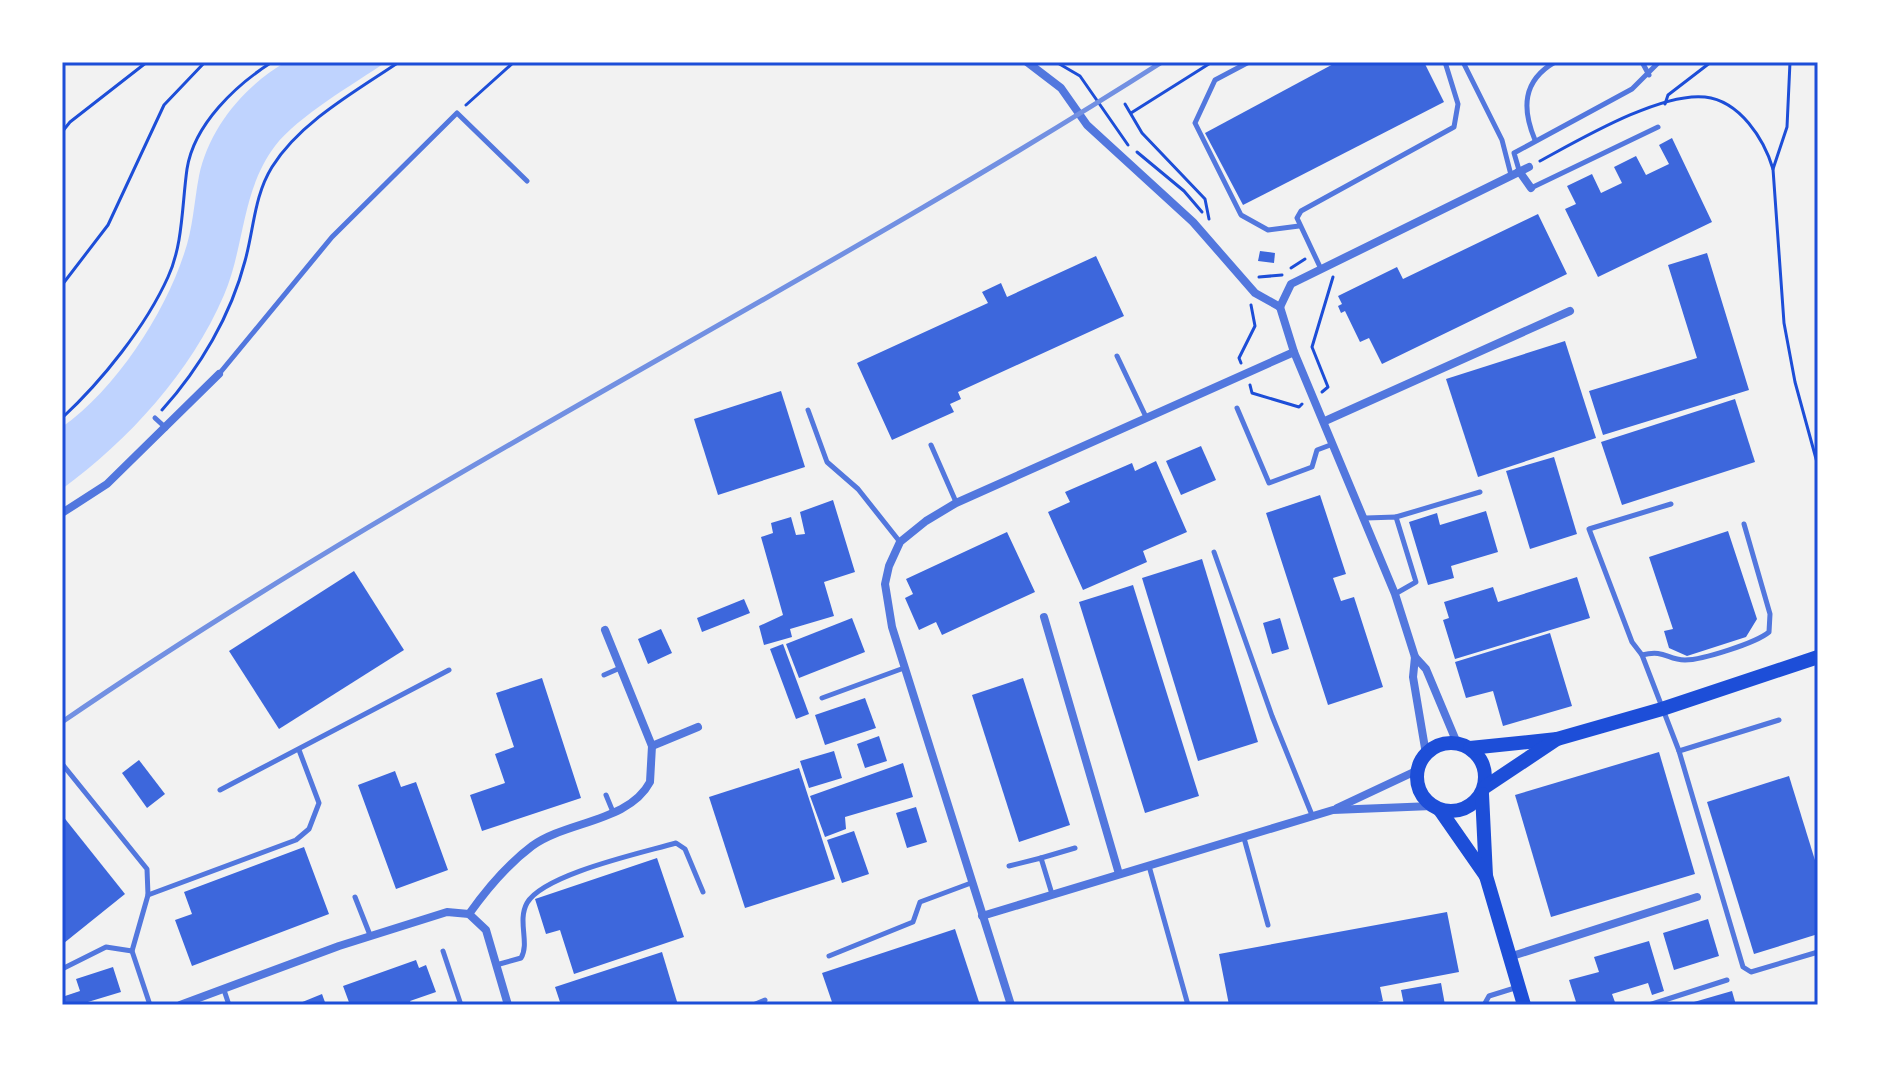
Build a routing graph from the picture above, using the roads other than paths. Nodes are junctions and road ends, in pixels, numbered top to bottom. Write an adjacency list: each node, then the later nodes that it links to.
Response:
1 (1027, 62): 17 (street)
2 (1249, 62): 15 (lane)
3 (1445, 62): 15 (lane)
4 (1463, 62): 12 (lane)
5 (1555, 62): 10 (lane)
6 (1642, 62): 8 (lane)
7 (1659, 62): 8 (lane)
8 (1649, 75): 10 (lane)
9 (1658, 127): 14 (lane)
10 (1535, 140): 12 (lane)
11 (1529, 167): 12 (street)
12 (1515, 173): 14 (street); 16 (street)
13 (527, 181): 21 (lane)
14 (1531, 188)
15 (1299, 226): 16 (lane)
16 (1321, 269): 17 (street)
17 (1280, 307): 19 (street)
18 (1570, 311): 26 (street)
19 (1294, 352): 25 (street); 26 (street)
20 (1117, 356): 25 (lane)
21 (219, 374): 27 (street)
22 (1237, 408): 28 (lane)
23 (808, 410): 37 (lane)
24 (155, 418): 27 (lane)
25 (1147, 418): 31 (street)
26 (1325, 421): 28 (street)
27 (166, 429): 33 (street)
28 (1334, 444): 35 (street)
29 (931, 445): 31 (lane)
30 (1480, 492): 34 (lane)
31 (956, 503): 37 (street)
32 (1671, 504): 42 (lane)
33 (62, 513)
34 (1396, 517): 35 (lane); 39 (lane)
35 (1366, 518): 39 (street)
36 (1744, 524): 42 (lane)
37 (900, 542): 46 (street)
38 (1214, 552): 67 (lane)
39 (1395, 594): 43 (street)
40 (1044, 617): 73 (street)
41 (605, 630): 45 (street)
42 (1642, 655): 50 (lane)
43 (1415, 657): 55 (street); 58 (street)
44 (1818, 657): 50 (main road)
45 (620, 668): 48 (lane); 54 (street)
46 (904, 668): 49 (lane); 75 (street)
47 (449, 670): 56 (lane)
48 (604, 675)
49 (822, 698)
50 (1662, 709): 53 (main road); 57 (lane)
51 (1779, 720): 57 (lane)
52 (698, 727): 54 (street)
53 (1557, 739): 55 (main road); 62 (main road)
54 (652, 746): 66 (street)
55 (1463, 746): 58 (main road); 62 (main road)
56 (299, 750): 61 (lane); 78 (lane)
57 (1679, 751): 87 (lane)
58 (1426, 754): 60 (main road)
59 (63, 765): 78 (lane)
60 (1418, 770): 64 (main road); 65 (street)
61 (220, 790)
62 (1483, 790): 64 (main road); 74 (main road)
63 (606, 795): 66 (lane)
64 (1436, 808): 65 (street); 74 (main road)
65 (1333, 810): 67 (street)
66 (613, 812): 81 (street)
67 (1312, 815): 68 (street)
68 (1244, 838): 71 (street); 83 (lane)
69 (1075, 848): 70 (lane)
70 (1041, 858): 72 (lane); 77 (lane)
71 (1149, 865): 73 (street); 103 (lane)
72 (1009, 866)
73 (1119, 874): 77 (street)
74 (1486, 876): 89 (main road)
75 (971, 883): 82 (street); 88 (lane)
76 (703, 892): 90 (lane)
77 (1052, 894): 82 (street)
78 (148, 895): 85 (lane)
79 (355, 897): 84 (lane)
80 (1697, 897): 89 (street)
81 (469, 914): 84 (street); 90 (street)
82 (982, 916): 102 (street)
83 (1268, 925)
84 (370, 935): 94 (street)
85 (132, 951): 91 (lane); 96 (lane)
86 (443, 951): 99 (lane)
87 (1818, 952)
88 (829, 956)
89 (1509, 957): 93 (main road)
90 (495, 965): 100 (street)
91 (62, 969)
92 (1727, 980): 106 (lane)
93 (1519, 987): 104 (lane); 105 (main road)
94 (223, 989): 97 (street); 98 (lane)
95 (765, 1000): 101 (lane)
96 (150, 1005)
97 (180, 1005)
98 (229, 1005)
99 (461, 1005)
100 (508, 1005)
101 (753, 1005)
102 (1011, 1005)
103 (1188, 1005)
104 (1484, 1005)
105 (1524, 1005)
106 (1649, 1005)

